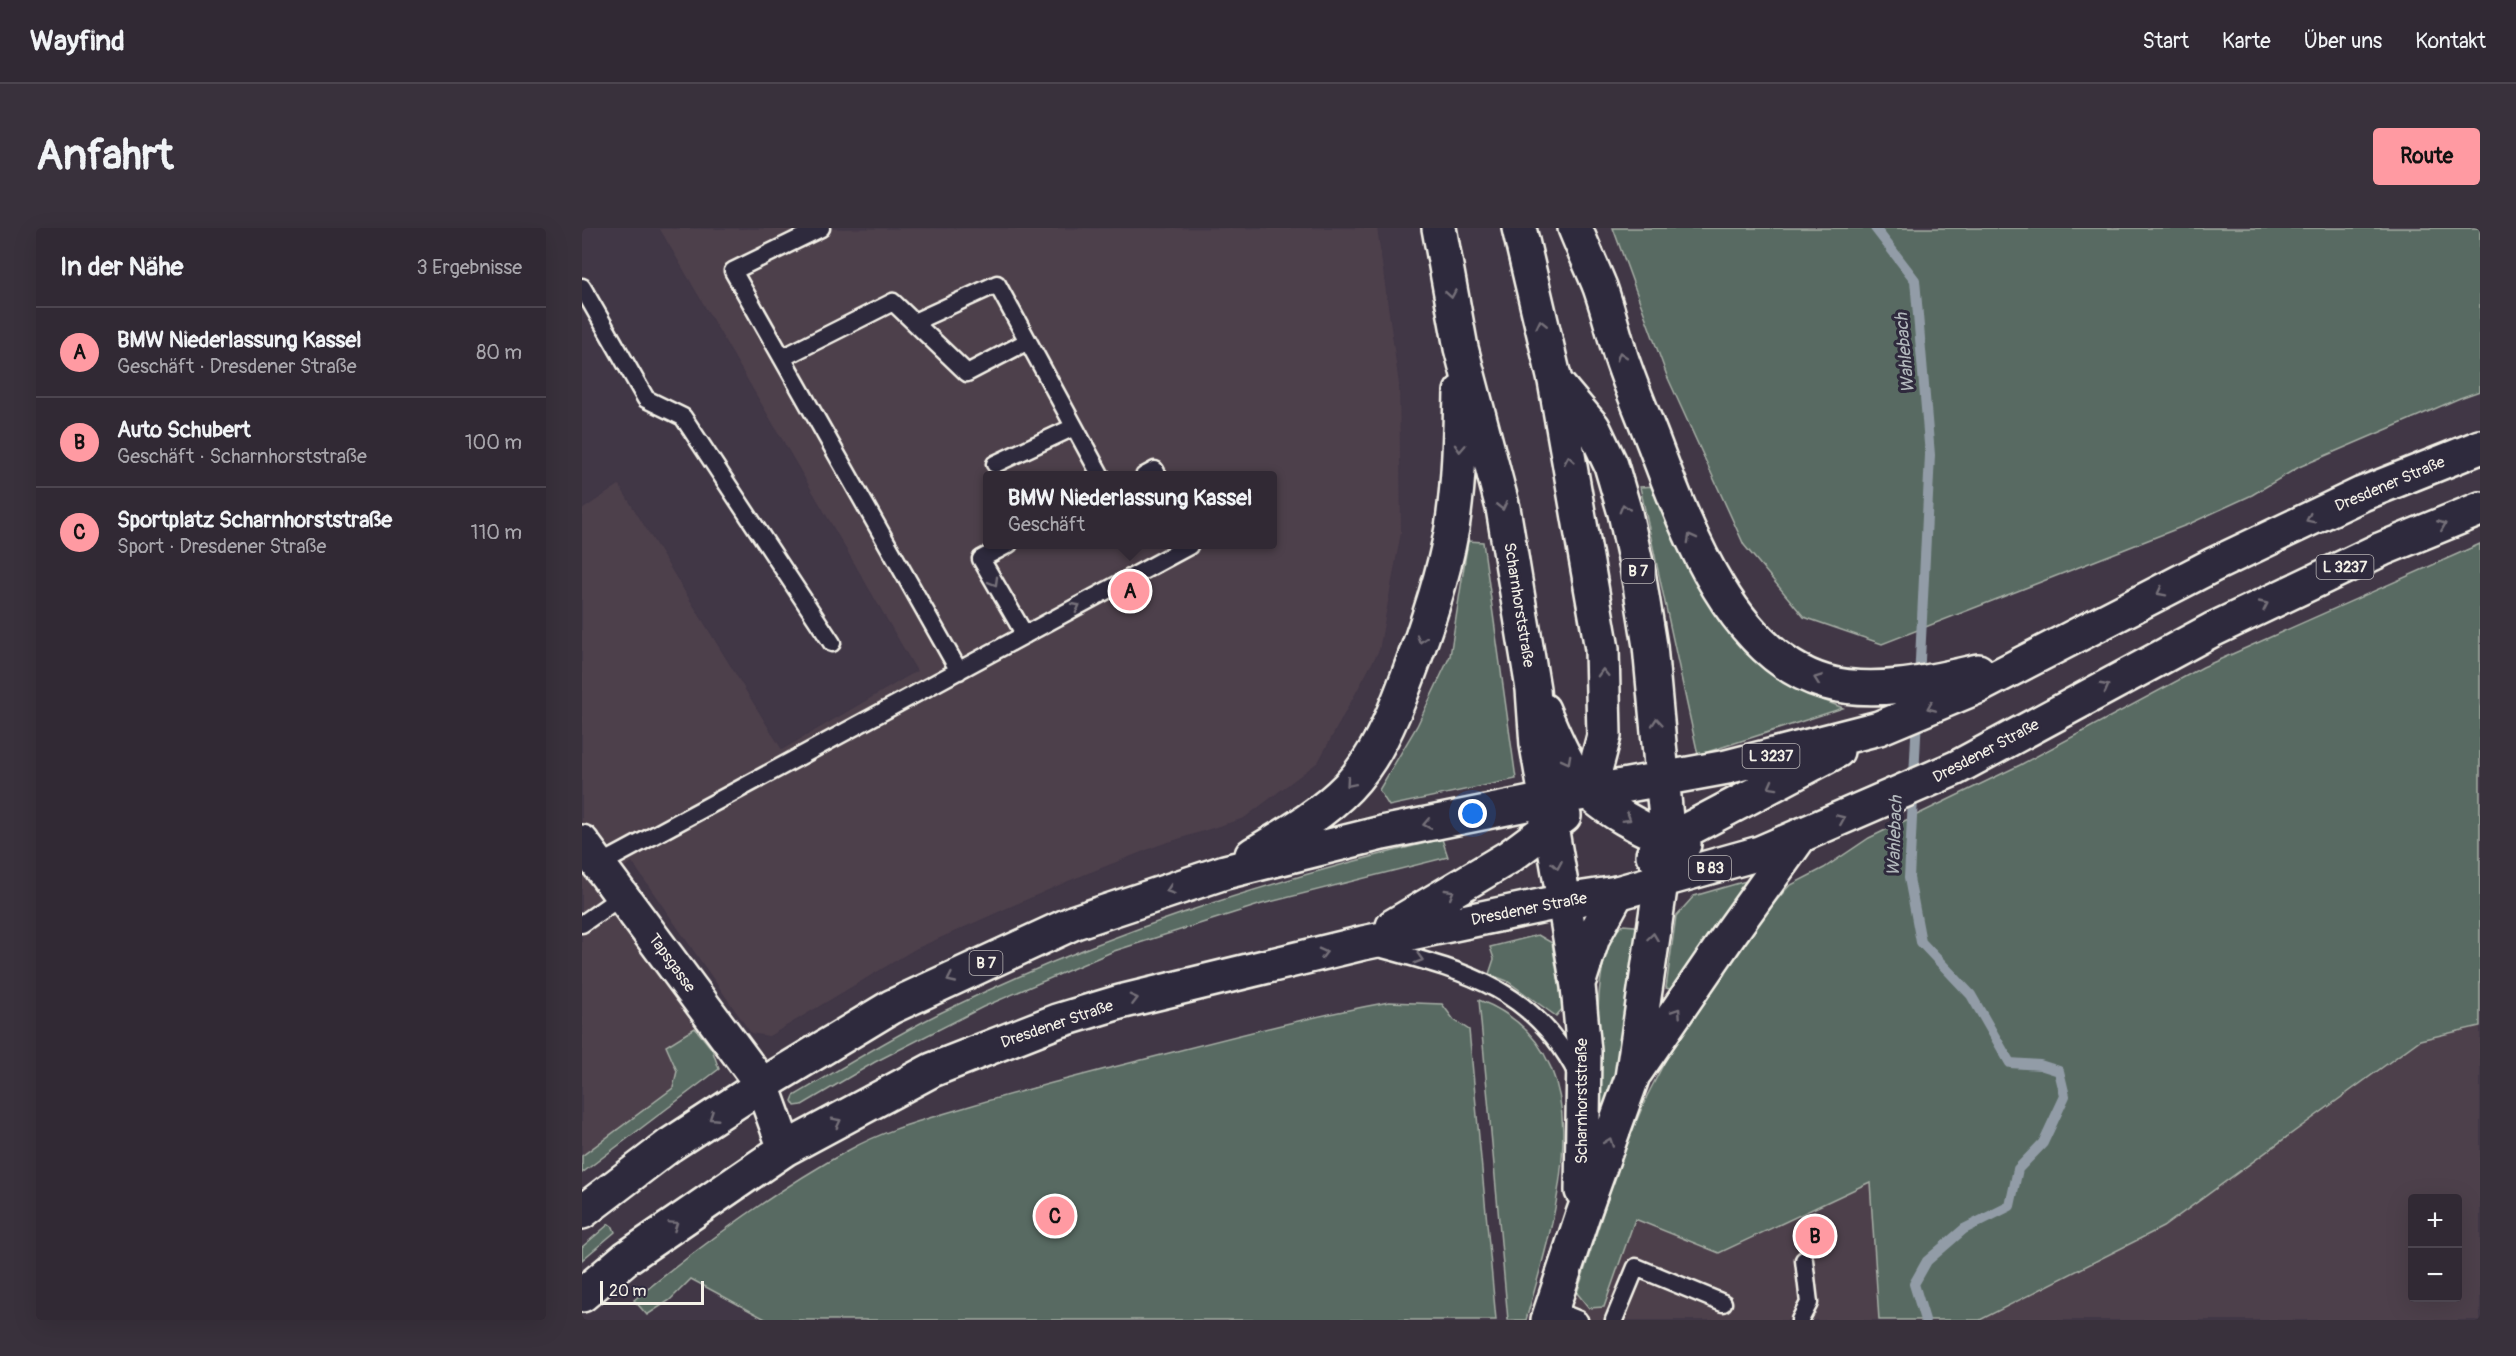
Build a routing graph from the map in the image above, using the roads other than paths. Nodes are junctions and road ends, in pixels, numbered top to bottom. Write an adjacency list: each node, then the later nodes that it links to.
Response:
1 (821, 228): 9 (lane)
2 (1439, 228): 8 (main road, Scharnhorststraße, one-way to 8)
3 (1518, 228): 10 (main road, Scharnhorststraße / B 7, one-way to 3)
4 (1575, 228): 20 (main road, one-way to 4)
5 (582, 287): 19 (lane)
6 (914, 322): 7 (lane); 7 (lane); 9 (lane)
7 (1028, 341): 11 (lane)
8 (1461, 348): 22 (main road, Scharnhorststraße, one-way to 22); 31 (main road, one-way to 31)
9 (782, 358): 21 (lane)
10 (1555, 381): 24 (main road, Scharnhorststraße / B 7, one-way to 10); 25 (main road, Scharnhorststraße / B 7, one-way to 10)
11 (1074, 426): 13 (lane); 14 (lane)
12 (2480, 447): 20 (main road, Dresdener Straße / L 3237, one-way to 20)
13 (995, 464)
14 (1098, 471)
15 (2480, 509): 27 (main road, Dresdener Straße / L 3237, one-way to 15)
16 (1000, 549): 18 (lane, one-way to 18)
17 (1183, 549): 18 (lane, one-way to 17)
18 (1025, 635): 21 (lane)
19 (832, 643)
20 (2041, 654): 23 (main road, Dresdener Straße / L 3237, one-way to 23)
21 (959, 671): 29 (lane)
22 (1533, 688): 25 (main road, one-way to 25); 26 (main road, Scharnhorststraße)
23 (1879, 728): 24 (main road, Dresdener Straße / L 3237); 28 (main road, Scharnhorststraße, one-way to 28)
24 (1662, 780): 25 (main road, Dresdener Straße / L 3237); 28 (main road, Scharnhorststraße / B 7)
25 (1589, 793): 26 (main road); 28 (main road, one-way to 28)
26 (1548, 814): 31 (main road, B 7, one-way to 31); 35 (main road, Scharnhorststraße, one-way to 35); 37 (main road, one-way to 26)
27 (1801, 836): 30 (main road, Dresdener Straße / L 3237); 39 (main road, Scharnhorststraße, one-way to 27)
28 (1668, 840): 30 (main road); 32 (main road, Scharnhorststraße / B 7); 33 (main road, Scharnhorststraße)
29 (590, 853): 34 (main road, Tapsgasse)
30 (1760, 853): 32 (main road, Dresdener Straße / B 83)
31 (1225, 872): 40 (main road, B 7, one-way to 40)
32 (1661, 882): 33 (main road, Dresdener Straße / B 83); 39 (main road, Scharnhorststraße, one-way to 32)
33 (1617, 893): 35 (main road, Dresdener Straße / B 83); 38 (main road, Scharnhorststraße)
34 (622, 896): 36 (lane); 40 (main road, Tapsgasse)
35 (1564, 901): 37 (main road, Dresdener Straße / B 83); 38 (main road, Scharnhorststraße)
36 (582, 924)
37 (1363, 943): 41 (lane, one-way to 41); 42 (main road, Dresdener Straße, one-way to 37)
38 (1578, 986): 41 (main road, Scharnhorststraße)
39 (1632, 1078): 44 (main road, Scharnhorststraße, one-way to 39)
40 (762, 1085): 42 (main road, Tapsgasse); 43 (main road, B 7, one-way to 43)
41 (1584, 1088): 44 (main road, Scharnhorststraße)
42 (785, 1149): 46 (main road, Dresdener Straße, one-way to 42)
43 (582, 1212)
44 (1582, 1217): 48 (main road, Scharnhorststraße)
45 (1804, 1260): 50 (lane)
46 (582, 1294)
47 (1723, 1303): 49 (lane)
48 (1560, 1316)
49 (1614, 1320)
50 (1800, 1320)

